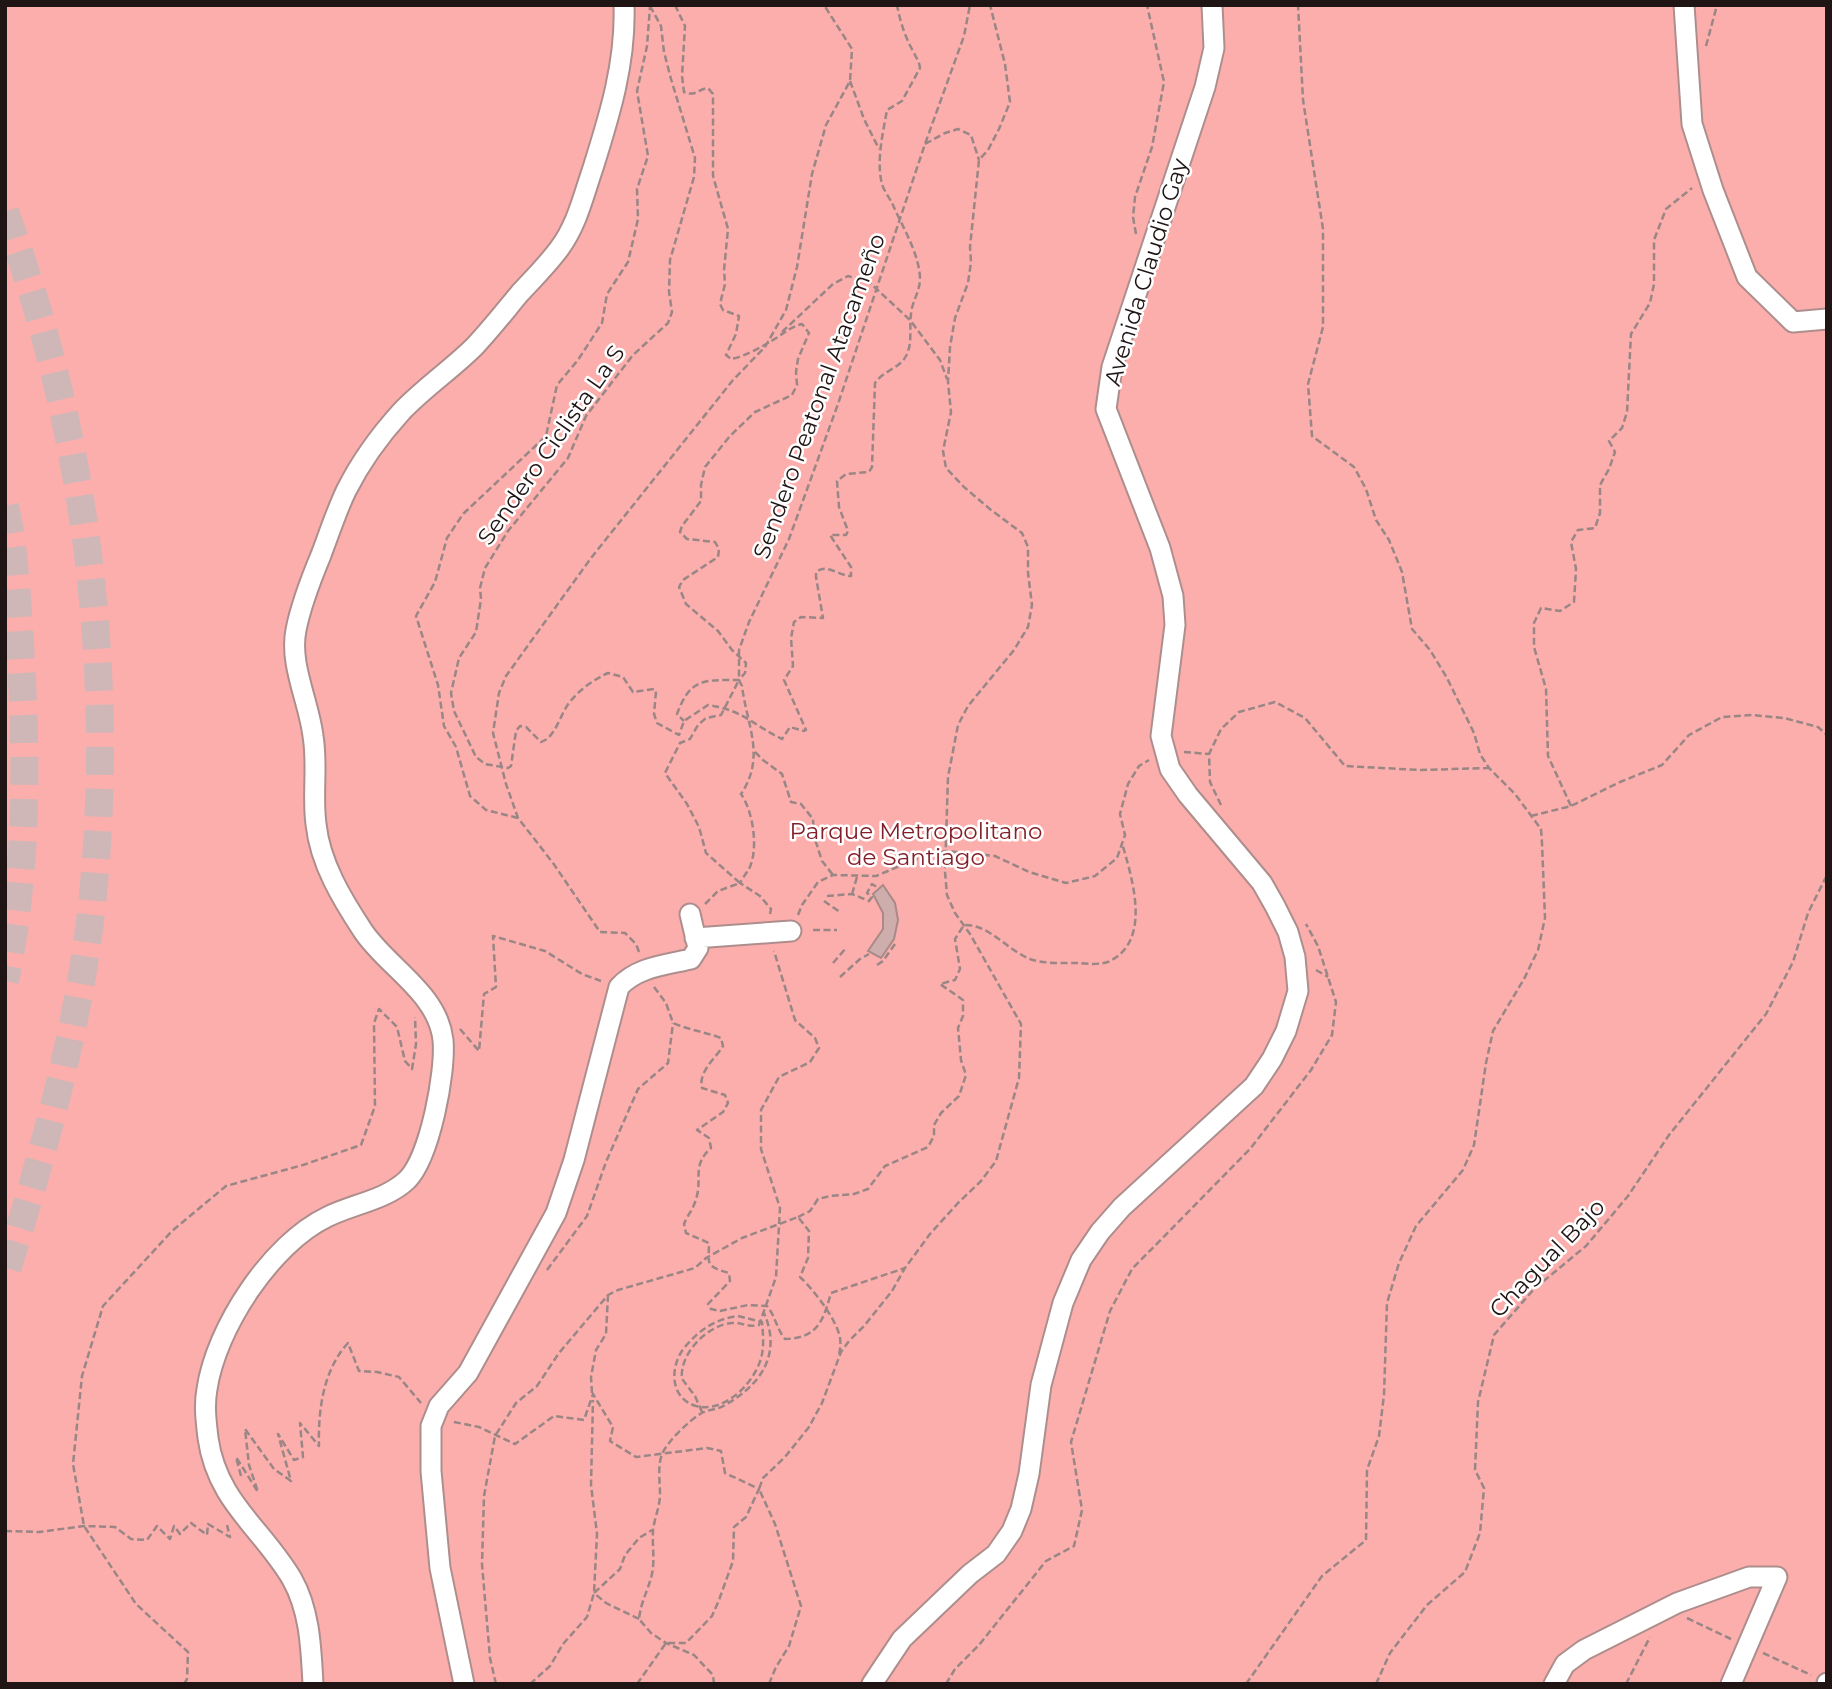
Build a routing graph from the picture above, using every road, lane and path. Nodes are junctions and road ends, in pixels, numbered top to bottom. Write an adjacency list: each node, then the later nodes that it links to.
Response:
1 (624, 5): 70 (street)
2 (675, 5): 25 (path)
3 (824, 5): 14 (path)
4 (897, 5): 16 (path)
5 (970, 5): 15 (path, Sendero Peatonal Atacameño)
6 (990, 5): 17 (path)
7 (1147, 5): 20 (path)
8 (1212, 5): 33 (street, Avenida Claudio Gay)
9 (1298, 5): 37 (path)
10 (1684, 5): 22 (street, bridge)
11 (1717, 5): 13 (path)
12 (650, 6): 36 (path, Sendero Ciclista La S); 41 (path)
13 (1704, 51)
14 (850, 81): 16 (path); 25 (path)
15 (925, 144): 17 (path); 19 (path, Sendero Peatonal Atacameño)
16 (880, 151): 19 (path)
17 (979, 160): 26 (path)
18 (1696, 184): 38 (path)
19 (900, 220): 21 (path, Sendero Peatonal Atacameño); 23 (path)
20 (1137, 240)
21 (876, 289): 23 (path); 24 (path); 27 (path, Sendero Peatonal Atacameño)
22 (1827, 319)
23 (910, 320): 26 (path); 30 (path)
24 (772, 341): 25 (path); 27 (path)
25 (766, 343): 36 (path)
26 (948, 382): 43 (path)
27 (738, 655): 28 (path, Sendero Peatonal Atacameño); 28 (path)
28 (738, 680): 29 (path); 30 (path, Sendero Peatonal Atacameño); 31 (path)
29 (723, 708): 30 (path); 31 (path); 47 (path)
30 (748, 717): 34 (path, Sendero Peatonal Atacameño)
31 (684, 721): 36 (path)
32 (1827, 735): 38 (path)
33 (1166, 751): 35 (path); 42 (path); 108 (street, Avenida Claudio Gay)
34 (755, 752): 44 (path); 47 (path, Sendero Peatonal Atacameño)
35 (1209, 754): 37 (path); 39 (path)
36 (501, 767): 41 (path)
37 (1489, 768): 40 (path)
38 (1571, 806): 40 (path)
39 (1222, 807)
40 (1531, 816): 110 (path)
41 (518, 818): 66 (path)
42 (1122, 843): 43 (path); 55 (path)
43 (946, 851): 46 (path); 55 (path)
44 (833, 875): 46 (path); 58 (path)
45 (1827, 875): 111 (path, Chagual Bajo)
46 (857, 877): 49 (path)
47 (740, 883): 53 (path); 59 (path)
48 (877, 887): 49 (path)
49 (852, 894): 50 (path)
50 (827, 896)
51 (824, 901): 52 (path)
52 (841, 912)
53 (691, 914): 60 (street)
54 (1306, 924): 109 (path)
55 (964, 925): 71 (path); 74 (path)
56 (813, 930): 57 (path)
57 (837, 930)
58 (791, 931): 59 (street)
59 (769, 933): 60 (street); 72 (path)
60 (695, 937): 66 (street)
61 (895, 944): 65 (path)
62 (846, 948): 64 (path)
63 (869, 954): 67 (path)
64 (833, 963)
65 (877, 965)
66 (646, 970): 68 (street); 69 (path)
67 (840, 977)
68 (619, 988): 70 (path); 84 (street)
69 (673, 1023): 73 (path); 75 (path)
70 (443, 1042): 90 (path); 93 (street)
71 (798, 1217): 72 (path); 78 (path)
72 (779, 1225): 73 (path); 77 (path)
73 (706, 1258): 76 (path); 77 (path)
74 (905, 1268): 78 (path); 81 (path)
75 (543, 1275)
76 (608, 1295): 82 (path); 86 (path)
77 (767, 1306): 78 (path); 79 (path)
78 (826, 1310): 81 (path)
79 (764, 1313): 80 (path); 85 (path)
80 (762, 1322): 83 (path); 83 (path); 83 (path)
81 (839, 1357): 89 (path)
82 (593, 1394): 86 (path); 87 (path); 94 (path)
83 (700, 1406): 85 (path)
84 (436, 1412): 86 (path); 88 (path); 102 (street)
85 (702, 1412): 87 (path)
86 (495, 1436): 103 (path)
87 (664, 1452): 89 (path); 91 (path)
88 (242, 1480)
89 (759, 1489): 97 (path); 107 (path)
90 (84, 1525): 92 (path); 93 (path); 100 (path)
91 (653, 1529): 94 (path); 96 (path)
92 (5, 1531)
93 (255, 1531): 101 (street)
94 (594, 1593): 96 (path); 104 (path)
95 (1666, 1608): 98 (path); 98 (street); 112 (street); 113 (path)
96 (639, 1619): 97 (path)
97 (666, 1643): 105 (path); 106 (path)
98 (1747, 1646): 99 (path); 114 (street)
99 (1823, 1681)
100 (184, 1684)
101 (313, 1684)
102 (464, 1684)
103 (496, 1684)
104 (530, 1684)
105 (637, 1684)
106 (714, 1684)
107 (769, 1684)
108 (872, 1684)
109 (946, 1684)
110 (1247, 1684)
111 (1376, 1684)
112 (1554, 1684)
113 (1626, 1684)
114 (1731, 1684)

